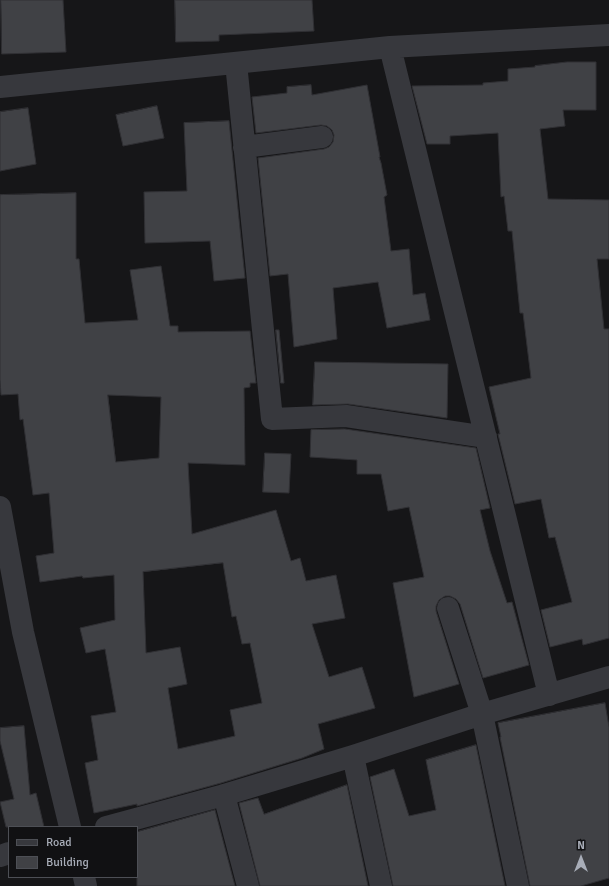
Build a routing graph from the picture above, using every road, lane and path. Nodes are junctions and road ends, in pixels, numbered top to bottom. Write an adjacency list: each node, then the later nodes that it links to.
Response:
1 (609, 35): 2 (street)
2 (390, 47): 3 (street); 7 (street)
3 (236, 63): 4 (street); 6 (street)
4 (0, 87)
5 (322, 137): 6 (street)
6 (244, 147): 7 (street)
7 (486, 437): 11 (street)
8 (0, 507): 15 (street)
9 (448, 608): 12 (street)
10 (609, 677): 11 (street)
11 (549, 695): 12 (street)
12 (482, 714): 13 (street); 19 (street)
13 (353, 756): 14 (street); 18 (street)
14 (224, 795): 16 (street); 17 (street)
15 (70, 826)
16 (110, 826)
17 (248, 886)
18 (381, 886)
19 (518, 886)

